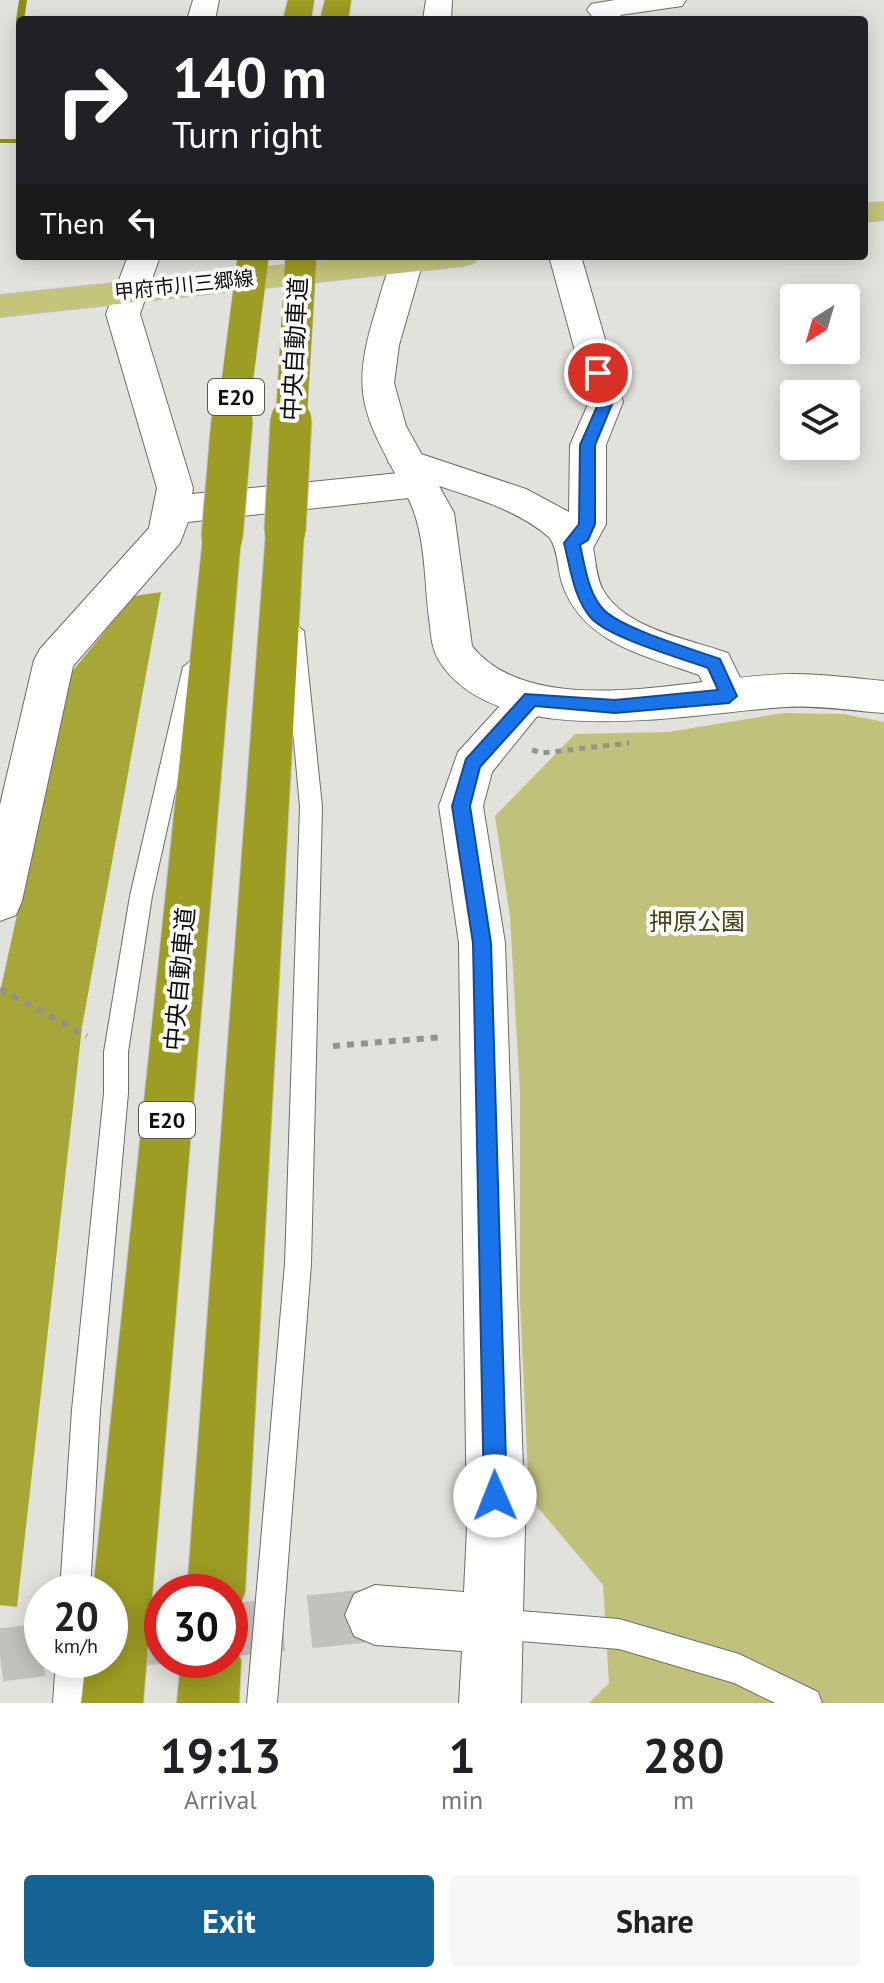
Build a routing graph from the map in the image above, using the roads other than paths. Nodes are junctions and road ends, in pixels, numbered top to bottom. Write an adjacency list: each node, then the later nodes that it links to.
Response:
1 (673, 0): 2 (street)
2 (606, 16)
3 (253, 260): 13 (highway, 中央自動車道 / E20, bridge)
4 (301, 260): 12 (highway, 中央自動車道 / E20, bridge)
5 (392, 260): 8 (main road, 甲府市川三郷線)
6 (410, 260): 10 (street)
7 (566, 260): 14 (street)
8 (138, 274): 9 (main road, 甲府市川三郷線); 11 (street)
9 (0, 306)
10 (412, 473): 11 (street); 14 (street); 17 (street)
11 (171, 510): 18 (street)
12 (285, 531): 21 (highway, 中央自動車道 / E20); 29 (lane)
13 (222, 537): 20 (lane); 27 (highway, 中央自動車道 / E20)
14 (572, 543): 15 (street)
15 (729, 696): 16 (street); 17 (street)
16 (884, 697)
17 (531, 699): 23 (street)
18 (16, 762): 19 (street)
19 (0, 901)
20 (76, 1574)
21 (217, 1574)
22 (375, 1615): 23 (street)
23 (492, 1624): 30 (street); 31 (lane)
24 (70, 1678): 26 (lane)
25 (210, 1678): 28 (highway)
26 (68, 1703)
27 (112, 1703)
28 (208, 1703)
29 (262, 1703)
30 (490, 1703)
31 (807, 1703)

